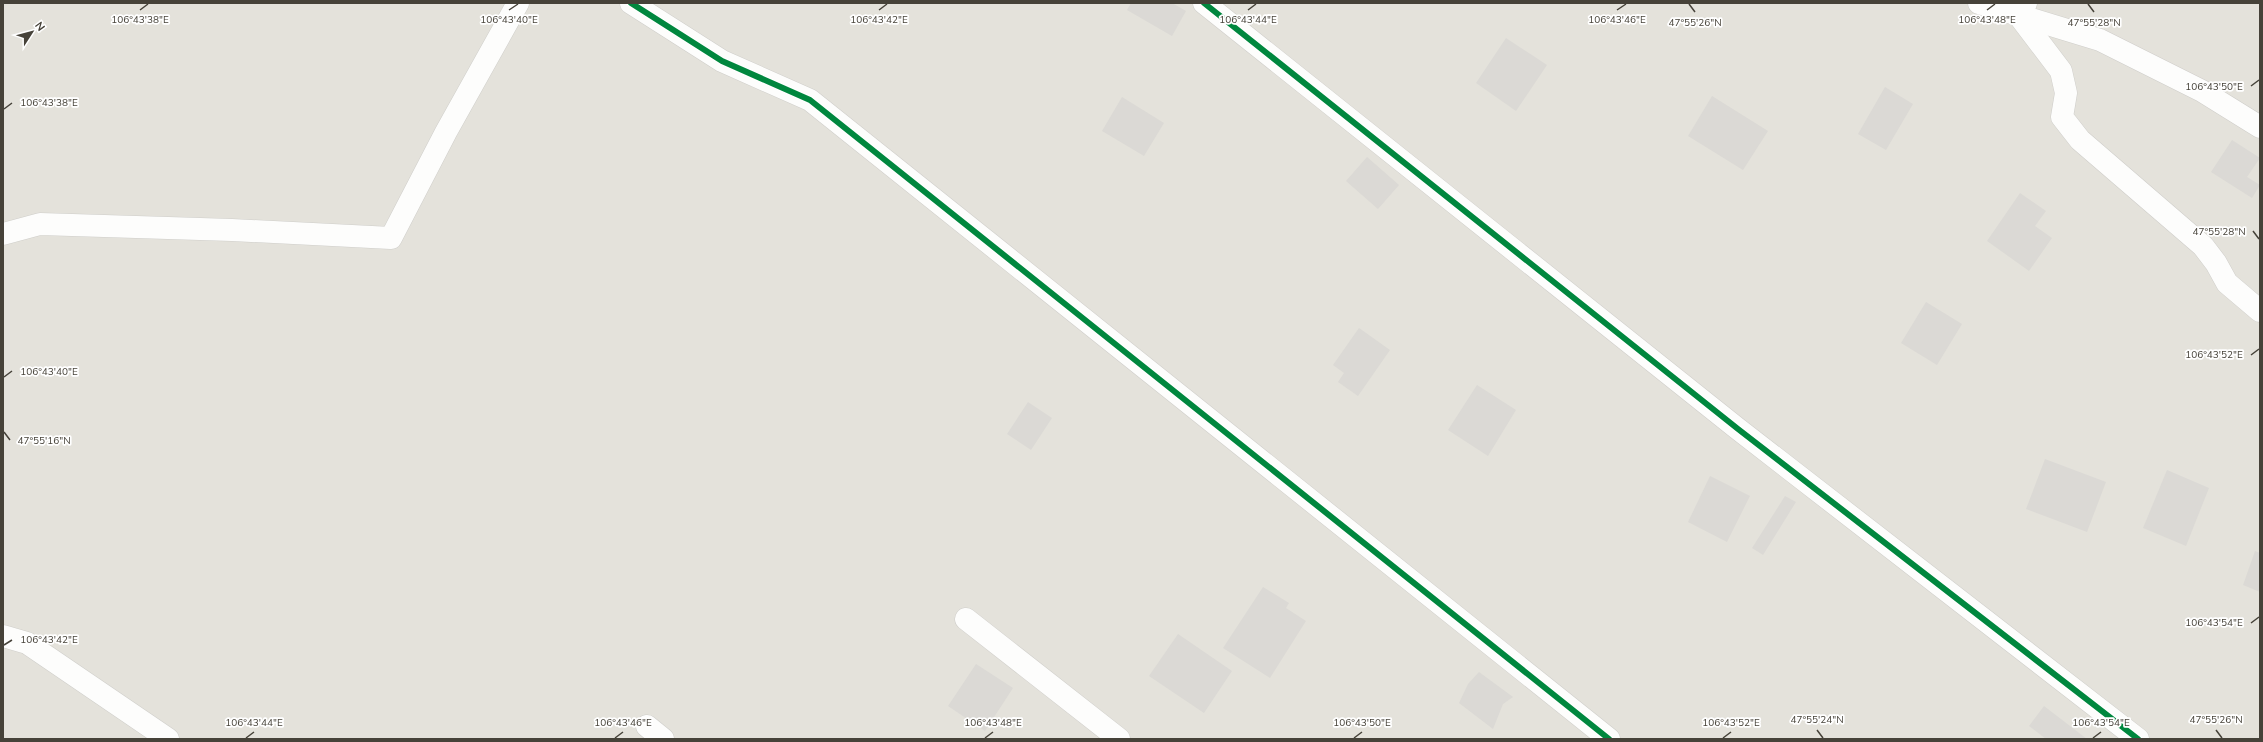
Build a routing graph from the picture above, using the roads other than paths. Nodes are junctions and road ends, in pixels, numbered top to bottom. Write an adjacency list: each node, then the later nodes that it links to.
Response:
1 (518, 3): 7 (street)
2 (631, 3): 13 (street)
3 (1204, 3): 14 (street)
4 (1979, 3): 5 (street)
5 (2023, 10): 6 (street); 8 (street)
6 (2260, 127)
7 (3, 234)
8 (2260, 311)
9 (966, 619): 12 (street)
10 (3, 636): 11 (street)
11 (168, 739)
12 (1119, 739)
13 (1609, 739)
14 (2138, 739)

